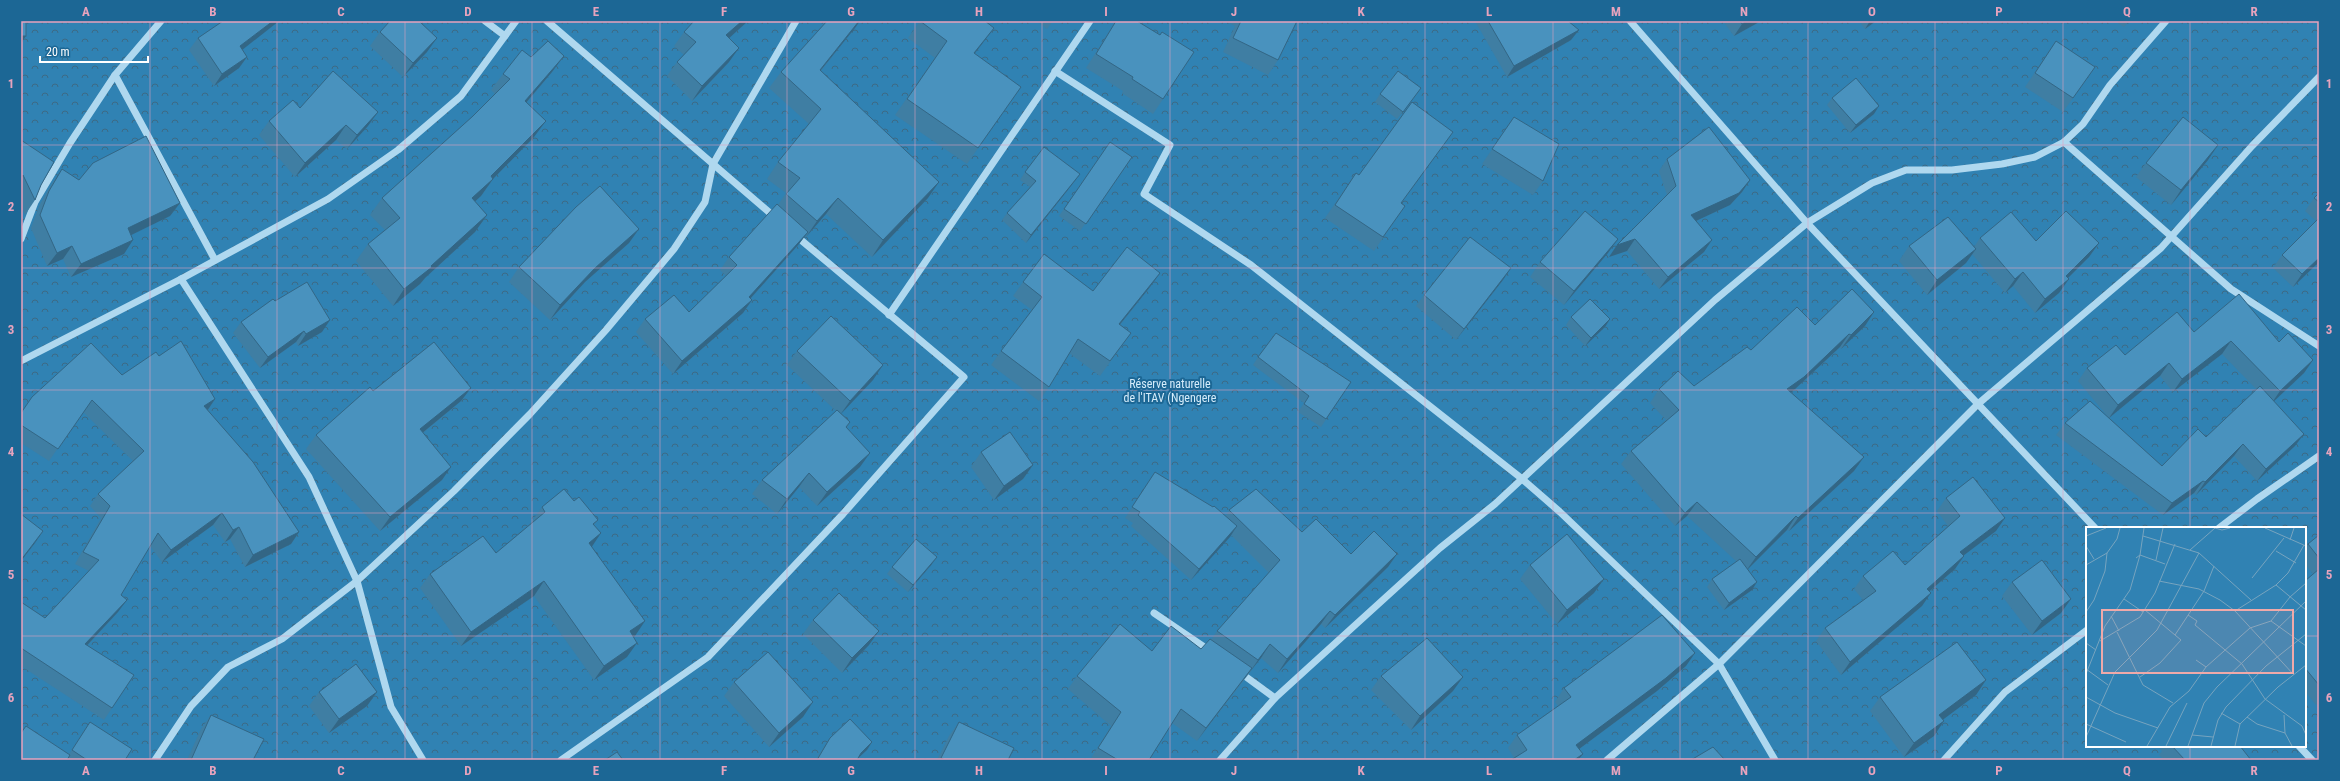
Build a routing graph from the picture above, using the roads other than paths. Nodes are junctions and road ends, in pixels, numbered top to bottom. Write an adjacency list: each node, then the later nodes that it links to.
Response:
1 (161, 21): 11 (street)
2 (485, 21): 9 (street)
3 (516, 21): 9 (street)
4 (547, 21): 14 (street)
5 (796, 21): 14 (street)
6 (1090, 21): 10 (street)
7 (1630, 21): 15 (street)
8 (2166, 21): 13 (street)
9 (505, 36): 18 (street)
10 (1055, 71): 20 (street); 25 (street)
11 (115, 75): 17 (street); 18 (street)
12 (2319, 77): 16 (street)
13 (2064, 142): 15 (street); 16 (street)
14 (713, 164): 20 (street); 28 (street)
15 (1807, 223): 23 (street); 25 (street)
16 (2171, 237): 21 (street); 23 (street)
17 (21, 239)
18 (215, 260): 19 (street)
19 (181, 278): 22 (street); 28 (street)
20 (889, 315): 38 (street)
21 (2319, 346)
22 (21, 361)
23 (1978, 404): 26 (street); 32 (street)
24 (2319, 456): 27 (street)
25 (1521, 478): 32 (street); 34 (street)
26 (2094, 527)
27 (2220, 527)
28 (357, 582): 36 (street); 37 (street)
29 (1154, 613): 31 (street)
30 (2086, 631): 42 (street)
31 (1213, 654)
32 (1719, 664): 40 (street); 41 (street)
33 (1233, 667): 34 (street)
34 (1275, 698): 39 (street)
35 (2300, 747): 43 (street)
36 (155, 760)
37 (423, 760)
38 (561, 760)
39 (1220, 760)
40 (1607, 760)
41 (1775, 760)
42 (1944, 760)
43 (2312, 760)

